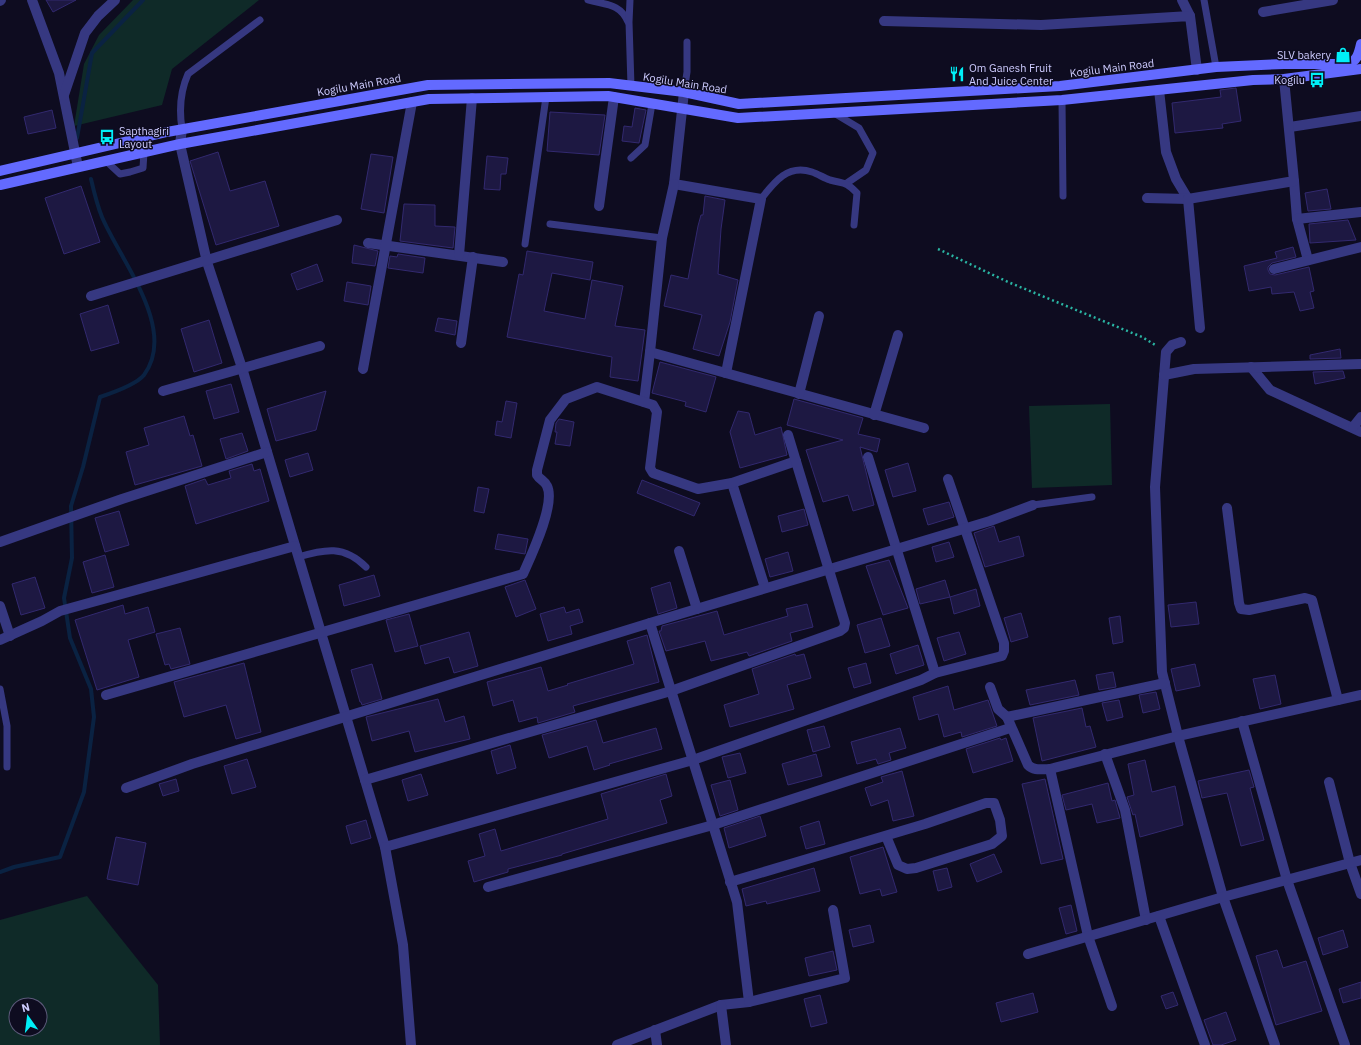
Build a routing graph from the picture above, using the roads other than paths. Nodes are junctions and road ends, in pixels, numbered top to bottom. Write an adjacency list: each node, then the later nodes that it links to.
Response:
1 (32, 0): 24 (street)
2 (115, 0): 24 (street)
3 (588, 0): 12 (lane)
4 (630, 0): 12 (lane)
5 (1182, 0): 9 (street)
6 (1204, 0): 16 (lane)
7 (1326, 1): 8 (street)
8 (1263, 12)
9 (1190, 16): 11 (street); 18 (street)
10 (260, 20): 35 (lane)
11 (884, 21)
12 (628, 22): 21 (lane)
13 (687, 42): 23 (lane)
14 (1361, 44): 15 (main road, Kogilu Main Road)
15 (1238, 65): 16 (main road, Kogilu Main Road); 20 (main road)
16 (1216, 67): 18 (main road, Kogilu Main Road)
17 (1361, 69): 19 (main road)
18 (1197, 70): 23 (main road, Kogilu Main Road)
19 (1284, 79): 20 (main road); 34 (street)
20 (1240, 82): 22 (main road)
21 (631, 86): 23 (main road, Kogilu Main Road); 35 (main road, Kogilu Main Road)
22 (1159, 90): 28 (main road); 49 (street)
23 (684, 92): 31 (street)
24 (64, 97): 38 (street)
25 (546, 97): 26 (main road); 27 (main road); 59 (lane)
26 (614, 97): 30 (main road); 51 (street)
27 (472, 98): 29 (main road); 62 (street)
28 (1062, 100): 32 (main road); 47 (lane)
29 (412, 102): 36 (main road); 60 (street)
30 (652, 104): 31 (main road); 39 (lane)
31 (682, 108): 32 (main road); 45 (street)
32 (833, 113): 44 (lane)
33 (1361, 116): 34 (street)
34 (1290, 127): 43 (street)
35 (182, 130): 36 (street); 38 (main road, Kogilu Main Road)
36 (180, 144): 37 (main road); 65 (street)
37 (144, 152): 40 (main road); 40 (lane)
38 (74, 154): 41 (street); 42 (main road, Kogilu Main Road)
39 (631, 158)
40 (106, 161): 41 (main road)
41 (78, 167): 46 (main road)
42 (0, 171)
43 (1294, 181): 49 (street); 53 (street)
44 (847, 183): 50 (lane); 56 (lane)
45 (674, 184): 50 (street); 57 (street)
46 (0, 185)
47 (1063, 196)
48 (1147, 198): 49 (street)
49 (1188, 198): 70 (street)
50 (761, 199): 80 (street)
51 (599, 206)
52 (1361, 212): 53 (street)
53 (1296, 219): 64 (street)
54 (337, 220): 65 (street)
55 (550, 224): 57 (lane)
56 (854, 225)
57 (662, 238): 75 (street)
58 (368, 243): 60 (street)
59 (525, 244)
60 (385, 246): 62 (street); 79 (street)
61 (1361, 247): 64 (street)
62 (459, 255): 63 (street)
63 (473, 257): 66 (street); 73 (street)
64 (1308, 260): 67 (street)
65 (207, 262): 68 (street); 78 (street)
66 (503, 262)
67 (1274, 269)
68 (91, 296)
69 (819, 316): 83 (street)
70 (1200, 328)
71 (898, 335): 85 (street)
72 (1181, 342): 81 (street)
73 (462, 343)
74 (320, 346): 78 (street)
75 (650, 352): 80 (street); 84 (street)
76 (1361, 364): 77 (street)
77 (1251, 367): 81 (street); 88 (street)
78 (242, 368): 82 (street); 90 (street)
79 (363, 369)
80 (726, 374): 83 (street)
81 (1164, 375): 113 (street)
82 (163, 391)
83 (799, 394): 85 (street)
84 (644, 402): 94 (street); 110 (street)
85 (874, 415): 87 (street)
86 (1361, 417): 88 (street)
87 (924, 428)
88 (1357, 430)
89 (788, 435): 92 (street)
90 (267, 452): 99 (street); 100 (street)
91 (868, 457): 101 (street)
92 (796, 460): 94 (street); 105 (street)
93 (948, 479): 98 (street)
94 (732, 483): 106 (street)
95 (1092, 497): 96 (lane)
96 (1033, 505): 98 (street)
97 (1227, 508): 119 (street)
98 (964, 528): 101 (street); 112 (street)
99 (0, 542)
100 (295, 546): 103 (street); 111 (street)
101 (897, 549): 105 (street); 112 (street)
102 (679, 551): 108 (street)
103 (298, 557): 104 (lane); 110 (street)
104 (366, 567)
105 (828, 569): 106 (street); 116 (street)
106 (765, 588): 108 (street)
107 (0, 606): 111 (street)
108 (697, 609): 109 (street)
109 (650, 623): 116 (street); 120 (street)
110 (321, 633): 117 (street); 120 (street)
111 (5, 638)
112 (935, 673): 126 (street)
113 (1165, 683): 121 (street); 124 (street)
114 (990, 687): 121 (street)
115 (0, 689): 127 (lane)
116 (671, 691): 126 (street); 129 (street)
117 (106, 695)
118 (1361, 695): 119 (street)
119 (1338, 700): 122 (street)
120 (346, 716): 129 (street); 131 (street)
121 (1007, 717): 123 (street)
122 (1242, 721): 124 (street); 137 (street)
123 (1010, 728): 128 (street); 132 (street)
124 (1178, 736): 125 (street); 141 (street)
125 (1105, 754): 128 (street); 144 (street)
126 (693, 760): 132 (street); 134 (street)
127 (8, 767)
128 (1050, 769): 145 (street)
129 (365, 780): 134 (street)
130 (1329, 782): 136 (street)
131 (126, 788)
132 (713, 825): 138 (street); 139 (street)
133 (886, 836): 133 (street); 138 (street)
134 (385, 847): 151 (street)
135 (1361, 860): 136 (street)
136 (1350, 863): 137 (street); 140 (street)
137 (1287, 880): 141 (street); 157 (street)
138 (730, 882): 147 (street)
139 (488, 887)
140 (1361, 894)
141 (1223, 897): 143 (street); 156 (street)
142 (834, 910): 147 (street)
143 (1159, 916): 144 (street); 155 (street)
144 (1146, 920): 145 (street)
145 (1088, 936): 146 (street); 149 (street)
146 (1028, 954)
147 (749, 1002): 148 (street)
148 (721, 1005): 150 (street); 154 (street)
149 (1112, 1006)
150 (655, 1030): 152 (street); 153 (street)
151 (411, 1045)
152 (617, 1045)
153 (657, 1045)
154 (726, 1045)
155 (1205, 1045)
156 (1275, 1045)
157 (1345, 1045)

